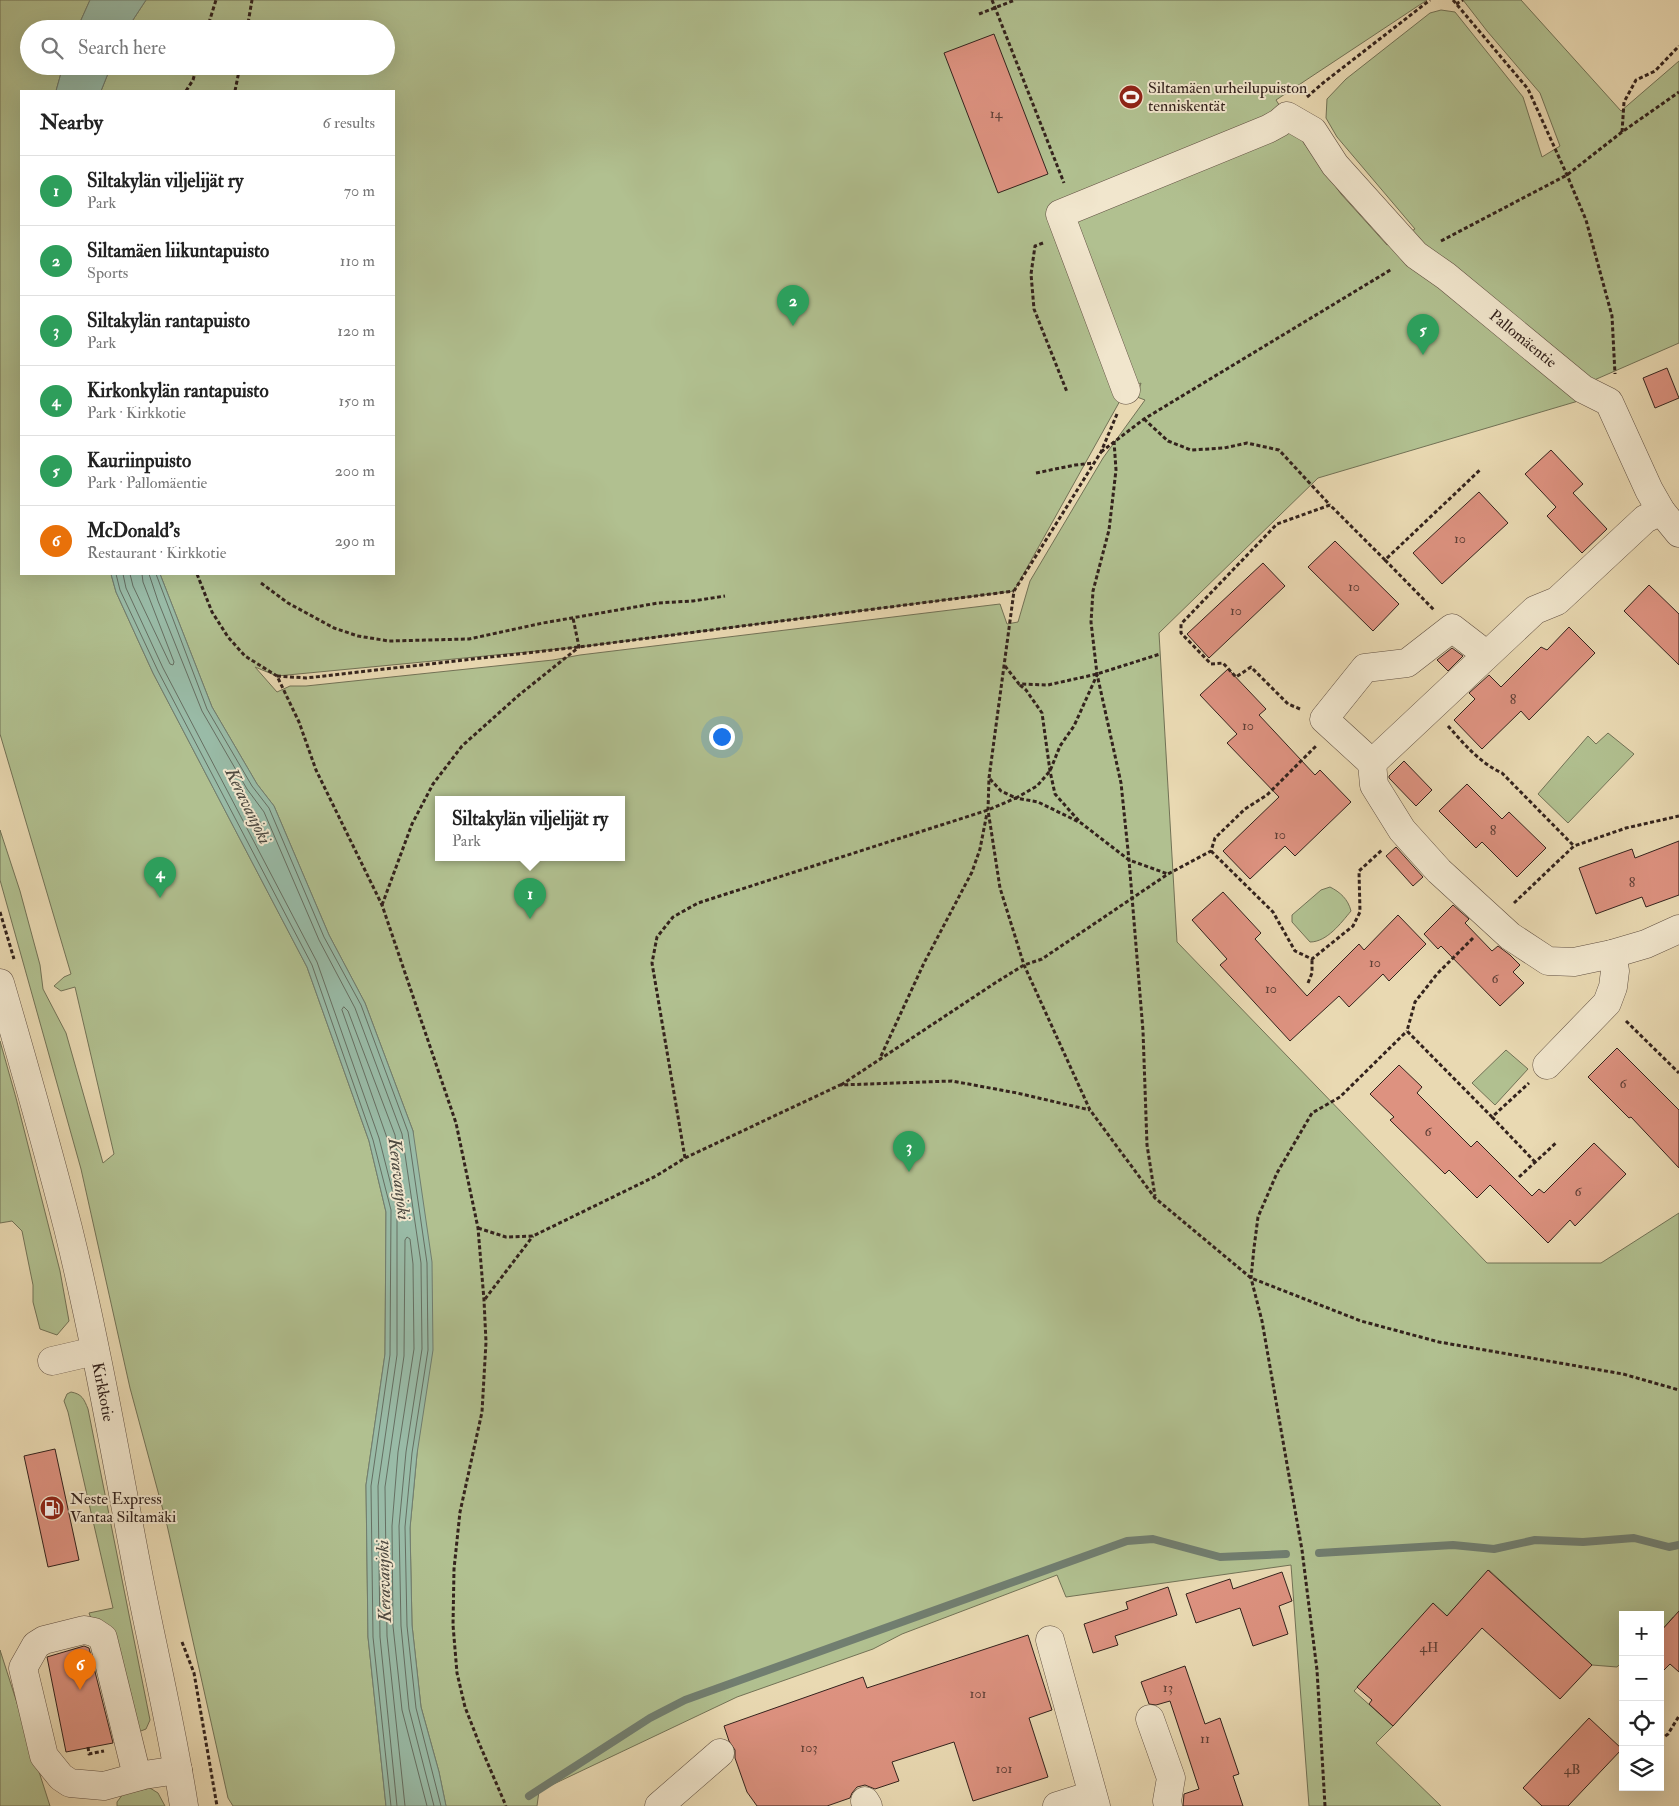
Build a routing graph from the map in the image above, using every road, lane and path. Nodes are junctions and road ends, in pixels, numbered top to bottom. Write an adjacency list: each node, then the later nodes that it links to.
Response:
1 (216, 0): 11 (path)
2 (252, 0): 12 (path)
3 (992, 0): 9 (path)
4 (1015, 0): 9 (path)
5 (1430, 0): 19 (path)
6 (1453, 0): 8 (path)
7 (1462, 0): 8 (path)
8 (1456, 4): 21 (path)
9 (995, 8): 10 (path); 22 (path)
10 (979, 14)
11 (210, 20)
12 (249, 20)
13 (1679, 46): 20 (path)
14 (194, 75): 16 (path)
15 (238, 75): 17 (path)
16 (187, 90)
17 (235, 90)
18 (1679, 92): 20 (path)
19 (1287, 116): 22 (street); 23 (street, Pallomäentie)
20 (1622, 132): 21 (path)
21 (1567, 175): 23 (path); 26 (path)
22 (1070, 220): 24 (street); 25 (path)
23 (1416, 255): 26 (street, Pallomäentie); 27 (path)
24 (1126, 390): 29 (path)
25 (1067, 392)
26 (1609, 402): 34 (street)
27 (1144, 419): 28 (path); 33 (path)
28 (1114, 441): 29 (path); 47 (path)
29 (1101, 452): 30 (path)
30 (1094, 463): 32 (path); 39 (path)
31 (1481, 469): 36 (path)
32 (1036, 473)
33 (1330, 505): 36 (path); 51 (path)
34 (1661, 511): 35 (street); 45 (street)
35 (1679, 534)
36 (1386, 560): 42 (path)
37 (197, 575): 48 (path)
38 (261, 583): 41 (path)
39 (1014, 590): 43 (path); 46 (path)
40 (725, 596): 41 (path)
41 (573, 618): 43 (path)
42 (1452, 628): 45 (street); 51 (street)
43 (578, 647): 48 (path); 64 (path)
44 (1160, 654): 47 (path)
45 (1487, 654): 50 (street)
46 (1005, 665): 49 (path); 54 (path)
47 (1097, 674): 49 (path); 53 (path); 61 (path)
48 (277, 676): 64 (path)
49 (1019, 684): 53 (path)
50 (1432, 708): 52 (street); 59 (path)
51 (1329, 723): 52 (street); 60 (path)
52 (1372, 763): 58 (street)
53 (1050, 771): 55 (path); 57 (path)
54 (989, 778): 55 (path); 56 (path)
55 (1016, 798): 56 (path); 57 (path)
56 (988, 810): 68 (path); 73 (path); 80 (path)
57 (1081, 823): 61 (path)
58 (1402, 830): 66 (street); 67 (path)
59 (1574, 846)
60 (1211, 851): 62 (path); 67 (path)
61 (1129, 860): 62 (path); 63 (path)
62 (1168, 874): 63 (path)
63 (1132, 898): 68 (path); 83 (path)
64 (382, 905): 84 (path)
65 (1679, 929): 66 (street)
66 (1612, 954): 71 (street)
67 (1312, 959): 70 (path)
68 (1024, 965): 73 (path); 77 (path)
69 (0, 983): 88 (street, Kirkkotie)
70 (1308, 983)
71 (1607, 1003): 74 (street); 75 (path)
72 (1407, 1031): 86 (path)
73 (880, 1057): 76 (path)
74 (1547, 1065)
75 (1679, 1073)
76 (840, 1085): 77 (path); 80 (path)
77 (1090, 1110): 83 (path)
78 (1492, 1118): 81 (path)
79 (1556, 1142): 81 (path)
80 (685, 1158): 85 (path)
81 (1535, 1162): 82 (path)
82 (1519, 1177)
83 (1155, 1198): 86 (path)
84 (478, 1228): 85 (path); 87 (path)
85 (533, 1236): 87 (path)
86 (1251, 1278): 90 (path); 106 (path)
87 (484, 1300): 102 (path)
88 (95, 1351): 89 (street); 97 (street, Kirkkotie)
89 (52, 1361)
90 (1679, 1390)
91 (179, 1635): 101 (path)
92 (1050, 1640): 99 (street)
93 (1679, 1716): 95 (path)
94 (1150, 1719): 105 (street)
95 (1664, 1737)
96 (720, 1753): 103 (street)
97 (178, 1770): 98 (street); 100 (street, Kirkkotie)
98 (137, 1776): 98 (street)
99 (1094, 1800): 104 (street)
100 (184, 1806)
101 (217, 1806)
102 (506, 1806)
103 (659, 1806)
104 (1057, 1806)
105 (1168, 1806)
106 (1325, 1806)

